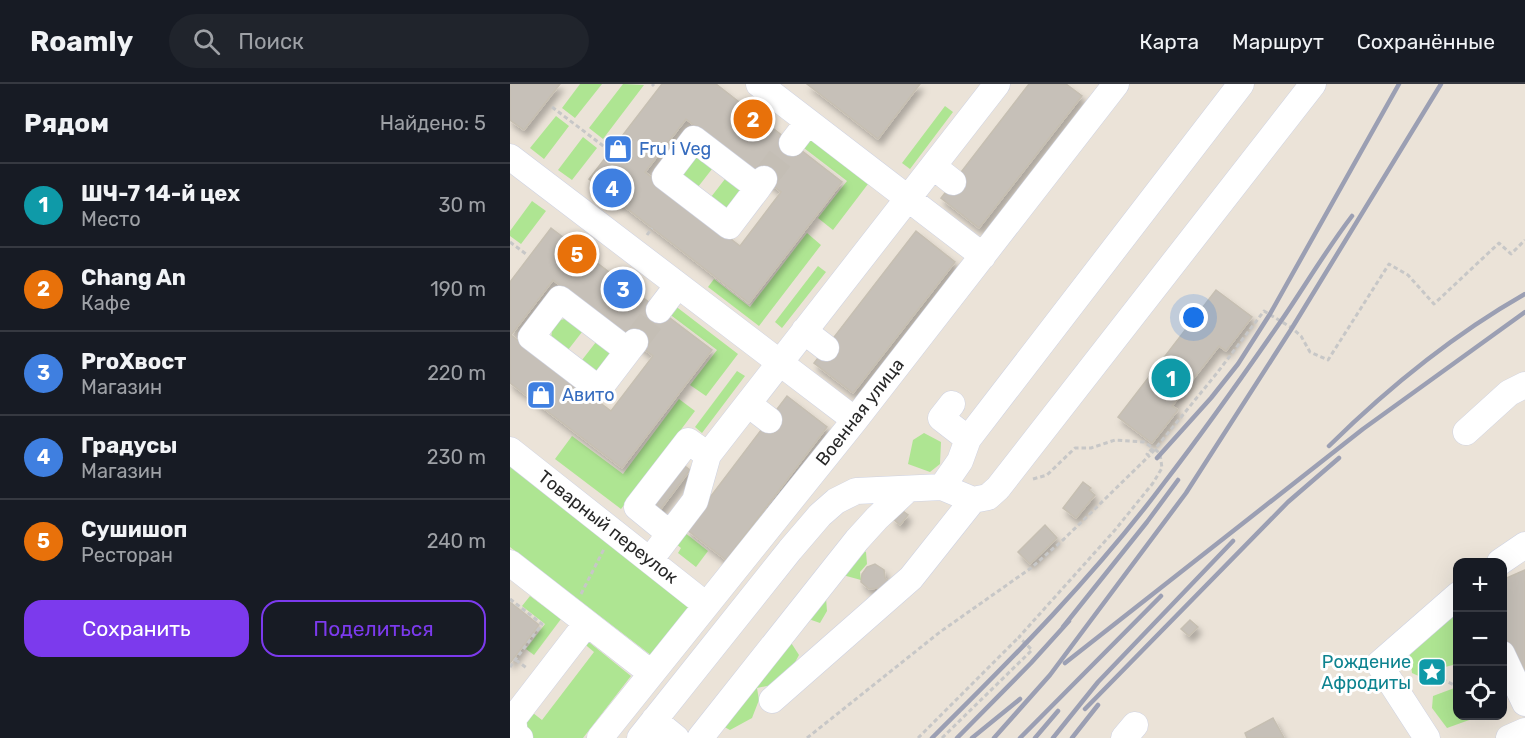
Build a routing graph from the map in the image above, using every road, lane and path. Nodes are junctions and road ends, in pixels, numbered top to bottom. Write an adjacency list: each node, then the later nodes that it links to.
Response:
1 (759, 84): 7 (street)
2 (997, 84): 11 (street)
3 (1116, 84): 15 (street, Военная улица)
4 (1241, 84): 27 (street)
5 (1313, 84): 34 (street)
6 (552, 107): 9 (path)
7 (808, 122): 8 (street); 11 (street)
8 (792, 143)
9 (606, 148)
10 (510, 157): 16 (street)
11 (909, 199): 15 (street); 18 (street)
12 (1525, 240): 28 (path)
13 (510, 242): 14 (path)
14 (526, 254)
15 (983, 256): 25 (street, Военная улица)
16 (678, 285): 17 (street); 20 (street)
17 (659, 310)
18 (804, 331): 19 (street); 20 (street)
19 (826, 348)
20 (779, 362): 22 (street); 25 (street)
21 (1525, 385): 26 (street)
22 (748, 404): 24 (street); 30 (street)
23 (952, 404): 27 (street)
24 (769, 420)
25 (855, 420): 43 (street, Военная улица)
26 (1466, 432)
27 (968, 439): 32 (street)
28 (1154, 449): 31 (path); 45 (path); 61 (path)
29 (510, 450): 35 (street, Товарный переулок)
30 (708, 455): 36 (street); 36 (street)
31 (1047, 475)
32 (942, 486): 33 (street); 34 (street)
33 (907, 490): 55 (street); 60 (street)
34 (973, 500): 53 (street)
35 (613, 531): 39 (street, Товарный переулок); 44 (path)
36 (670, 534): 39 (street)
37 (1525, 545): 38 (street)
38 (1506, 558)
39 (650, 560): 43 (street, Товарный переулок)
40 (510, 563): 44 (street)
41 (510, 599): 46 (path)
42 (1453, 599): 64 (street)
43 (706, 605): 50 (street, Военная улица)
44 (579, 617): 50 (street); 56 (street)
45 (1019, 637): 62 (path); 63 (path)
46 (516, 660): 48 (path); 49 (path)
47 (1507, 663): 54 (street)
48 (510, 667)
49 (531, 672)
50 (651, 673): 58 (street, Военная улица)
51 (1442, 679): 51 (path); 52 (path)
52 (1453, 684)
53 (772, 700)
54 (1525, 703)
55 (647, 729): 59 (street)
56 (514, 731)
57 (1525, 731): 65 (street)
58 (600, 738)
59 (676, 738)
60 (700, 738)
61 (807, 738)
62 (918, 738)
63 (942, 738)
64 (1427, 738)
65 (1509, 738)

